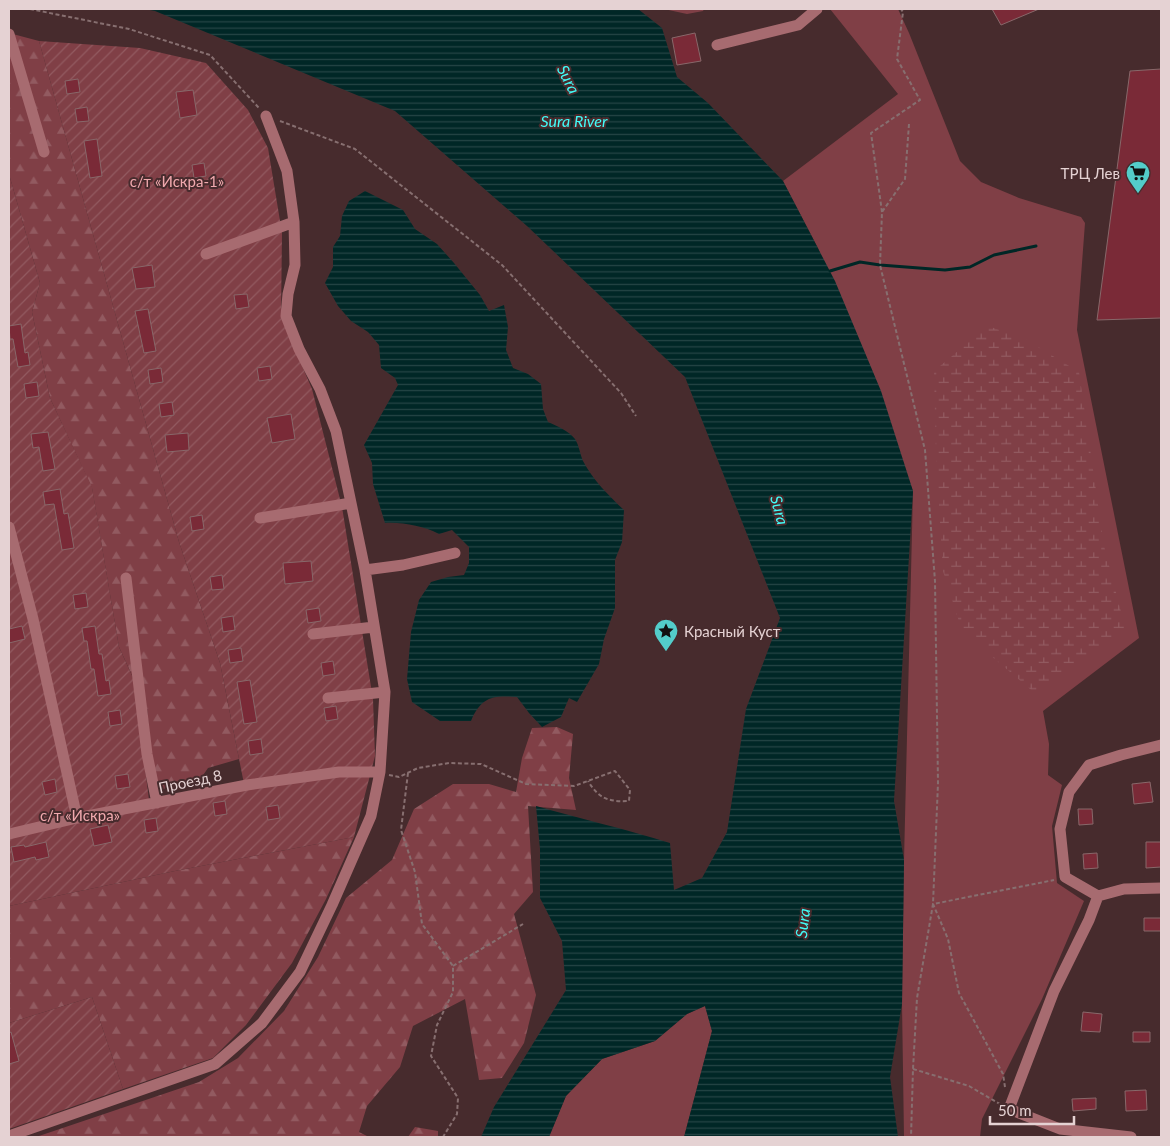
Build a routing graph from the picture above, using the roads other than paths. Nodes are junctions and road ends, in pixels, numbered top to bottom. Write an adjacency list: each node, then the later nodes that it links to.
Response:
1 (817, 9): 3 (street)
2 (9, 34): 5 (street)
3 (717, 44)
4 (266, 116): 6 (street)
5 (44, 152)
6 (294, 222): 7 (street); 8 (street)
7 (206, 254)
8 (351, 503): 9 (street); 12 (street)
9 (260, 518)
10 (9, 527): 21 (street)
11 (455, 553): 12 (street)
12 (365, 570): 14 (street)
13 (126, 578): 20 (street)
14 (374, 627): 15 (street); 16 (street)
15 (313, 634)
16 (385, 692): 17 (street); 19 (street)
17 (328, 698)
18 (1161, 745): 24 (street)
19 (380, 772): 20 (street, Проезд 8); 25 (street)
20 (157, 803): 21 (street, Проезд 8)
21 (77, 818): 22 (street, Проезд 8)
22 (9, 833)
23 (1161, 888): 24 (street)
24 (1101, 895): 26 (street)
25 (9, 1136)
26 (1131, 1137)

